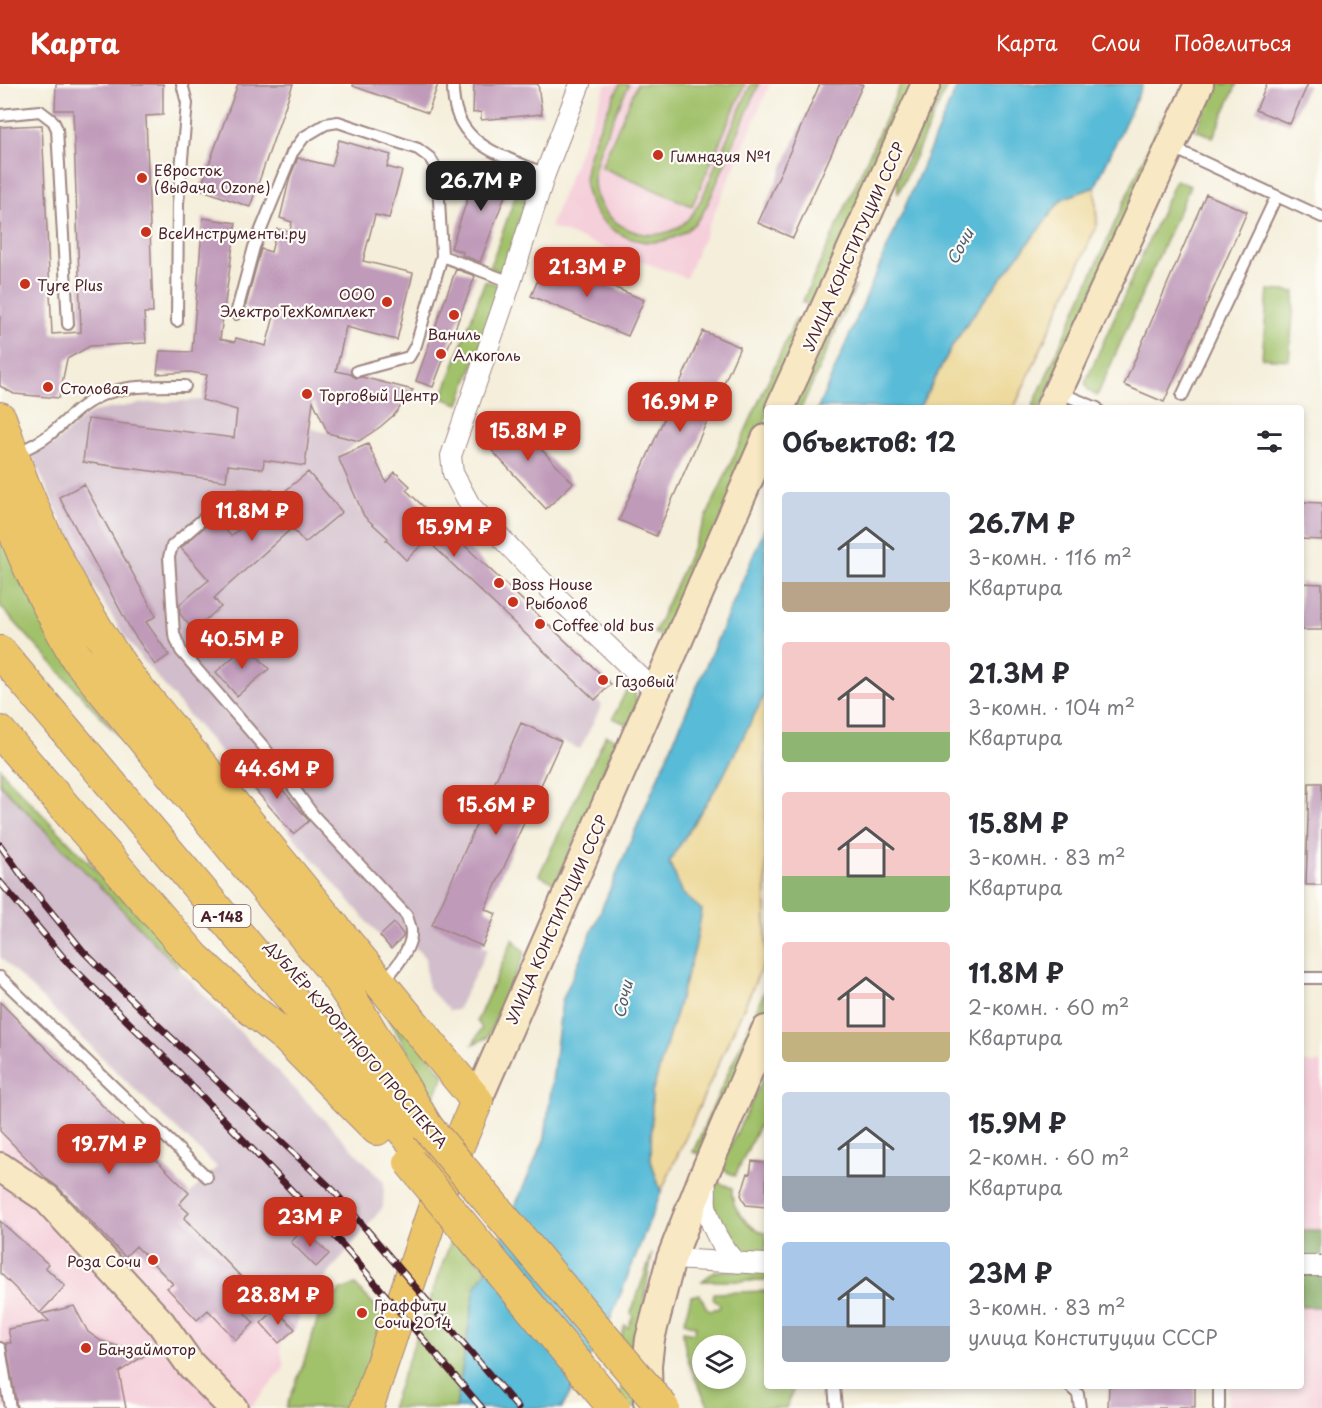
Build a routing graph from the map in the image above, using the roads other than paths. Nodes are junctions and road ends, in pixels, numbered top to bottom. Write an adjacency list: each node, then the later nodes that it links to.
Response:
1 (182, 84): 14 (lane)
2 (453, 84): 8 (lane)
3 (580, 84): 8 (street)
4 (926, 84): 20 (main road, УЛИЦА КОНСТИТУЦИИ СССР)
5 (1199, 84): 7 (main road)
6 (0, 115): 15 (lane)
7 (1171, 147): 9 (lane); 19 (main road)
8 (545, 174): 12 (street)
9 (1276, 197): 10 (lane); 18 (lane)
10 (1322, 217)
11 (442, 256): 12 (lane); 13 (lane); 16 (lane)
12 (512, 282): 29 (street)
13 (236, 314)
14 (177, 321)
15 (68, 324)
16 (357, 371)
17 (184, 386): 22 (lane)
18 (1182, 396)
19 (1054, 400): 21 (lane)
20 (781, 405)
21 (1081, 405)
22 (3, 442): 25 (main road, А-148); 34 (main road)
23 (764, 444): 29 (main road, УЛИЦА КОНСТИТУЦИИ СССР)
24 (270, 496): 34 (lane)
25 (10, 535): 37 (main road, А-148)
26 (0, 629): 37 (main road, ДУБЛЁР КУРОРТНОГО ПРОСПЕКТА / А-148)
27 (0, 652): 42 (main road, А-148)
28 (0, 683): 38 (main road, А-148)
29 (656, 692): 36 (main road, УЛИЦА КОНСТИТУЦИИ СССР)
30 (3, 736): 38 (main road, А-148)
31 (0, 977): 41 (lane)
32 (1304, 978): 33 (lane)
33 (1322, 978)
34 (381, 984): 36 (main road)
35 (764, 1035): 40 (main road)
36 (477, 1101): 42 (main road, УЛИЦА КОНСТИТУЦИИ СССР)
37 (427, 1127): 57 (main road, ДУБЛЁР КУРОРТНОГО ПРОСПЕКТА / А-148, bridge)
38 (410, 1162): 55 (main road, А-148, bridge)
39 (0, 1167): 53 (main road)
40 (703, 1176): 43 (main road); 44 (street)
41 (207, 1177)
42 (444, 1179): 54 (main road, УЛИЦА КОНСТИТУЦИИ СССР)
43 (671, 1259): 44 (street); 56 (main road)
44 (737, 1263): 45 (street)
45 (764, 1264)
46 (1304, 1266): 47 (street)
47 (1322, 1266)
48 (0, 1348): 52 (lane)
49 (834, 1389): 58 (lane)
50 (1072, 1389): 59 (lane)
51 (1219, 1389): 60 (lane)
52 (10, 1408)
53 (232, 1408)
54 (367, 1408)
55 (614, 1408)
56 (648, 1408)
57 (663, 1408)
58 (836, 1408)
59 (1080, 1408)
60 (1219, 1408)

